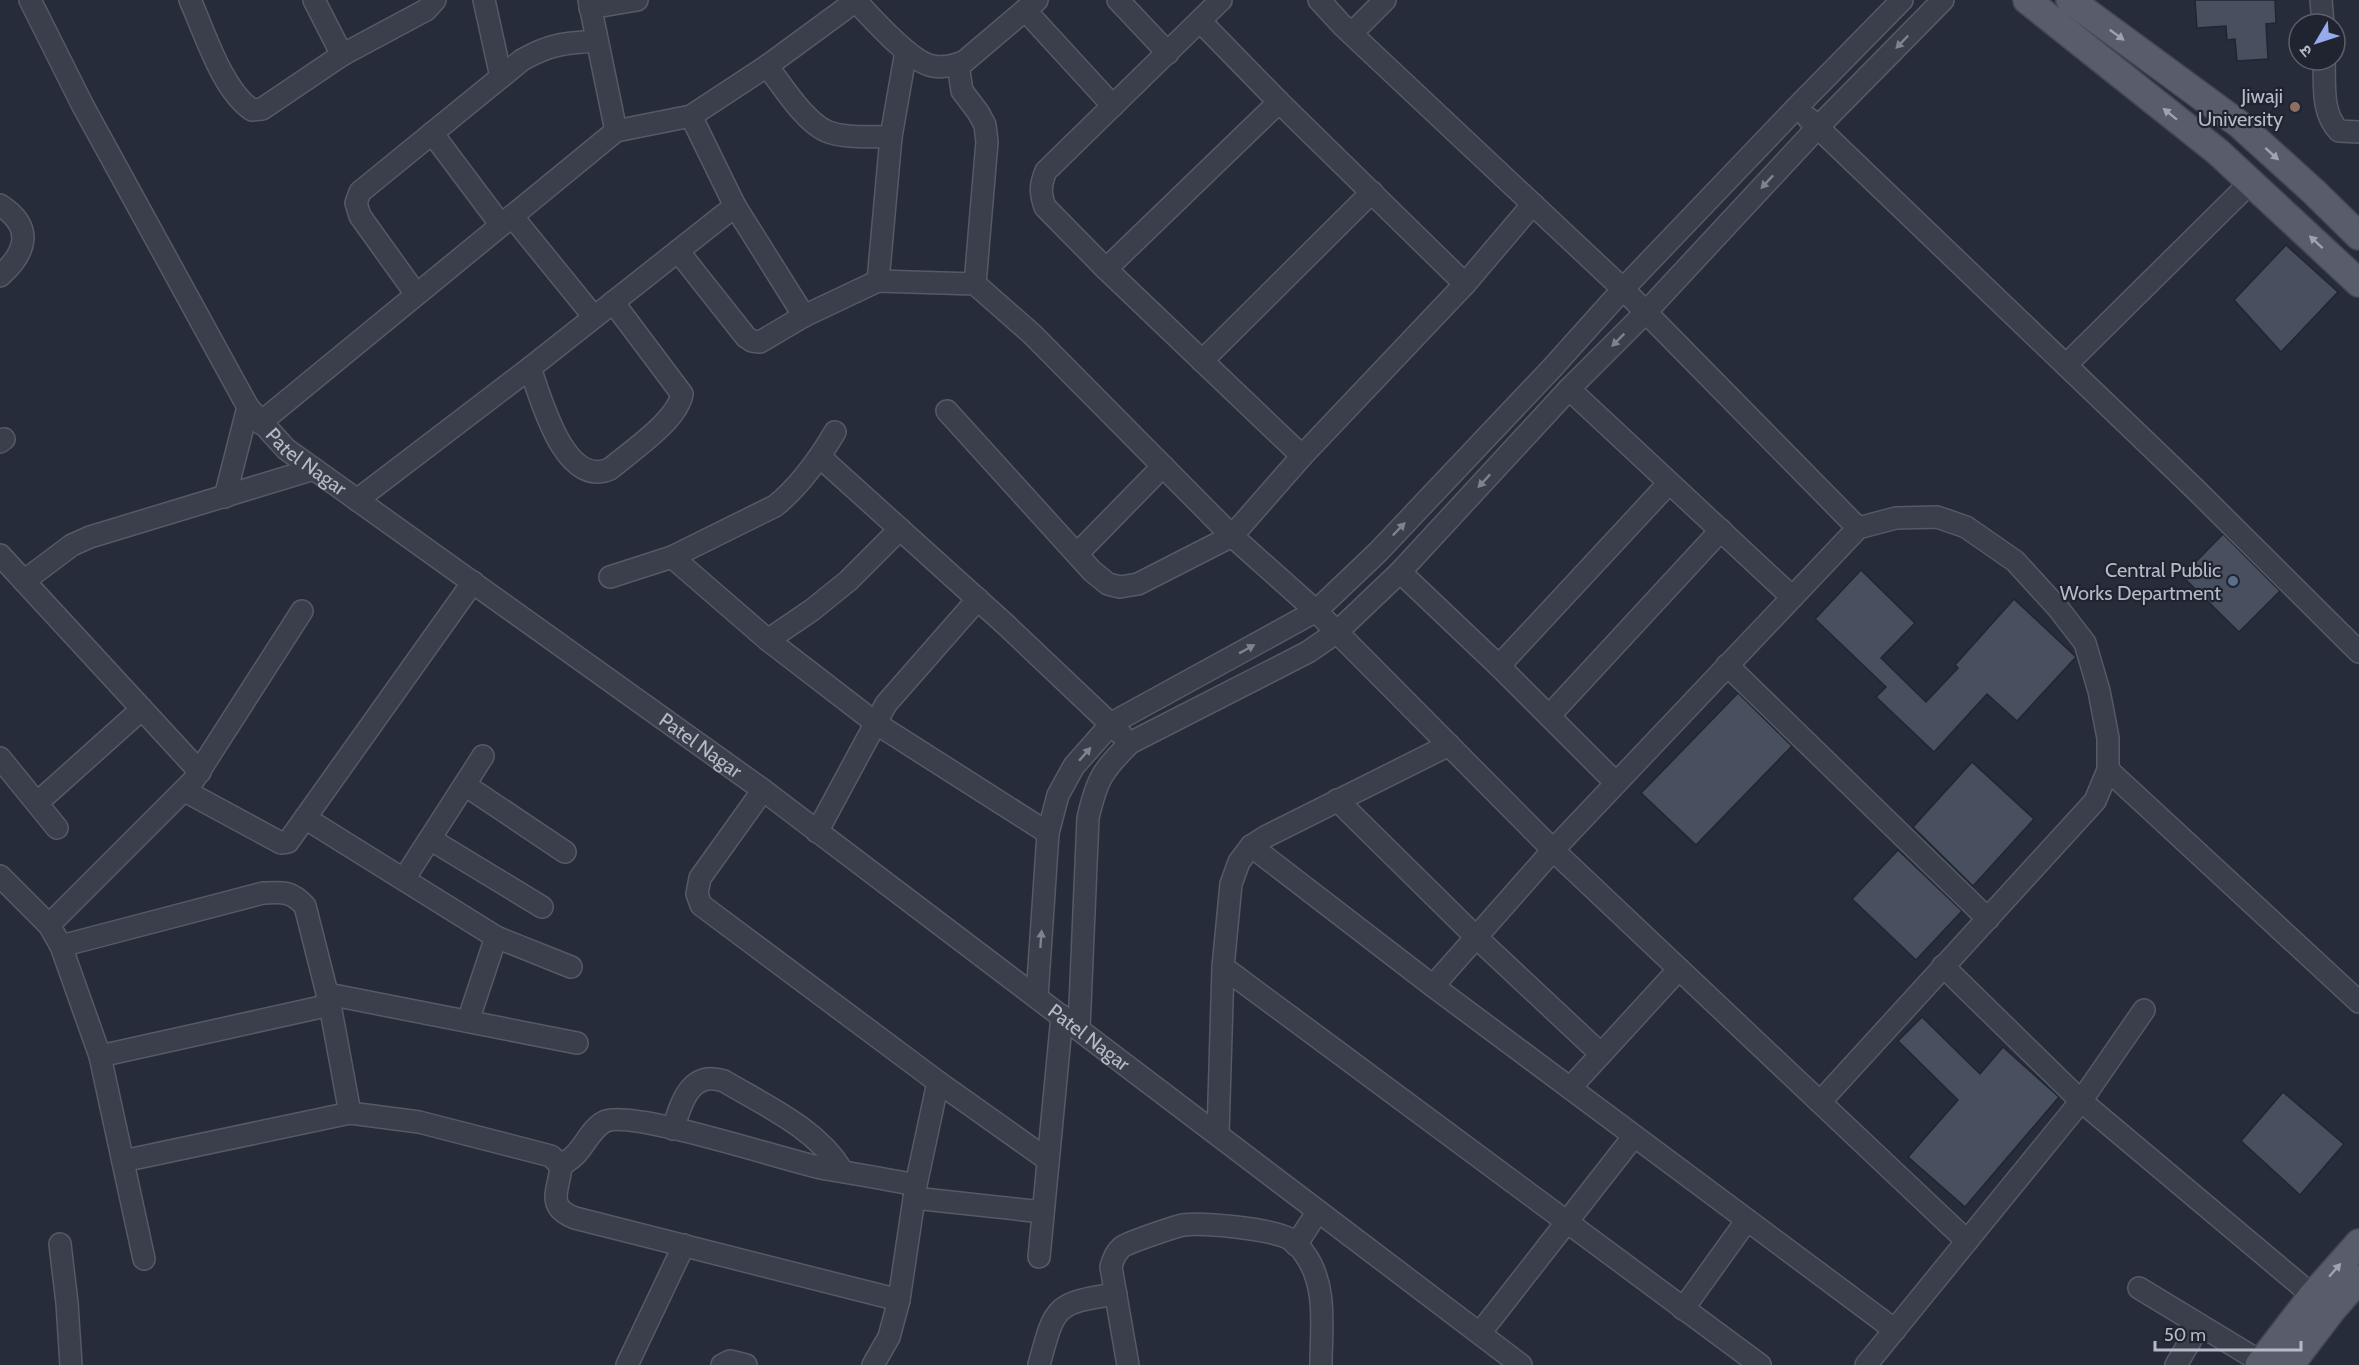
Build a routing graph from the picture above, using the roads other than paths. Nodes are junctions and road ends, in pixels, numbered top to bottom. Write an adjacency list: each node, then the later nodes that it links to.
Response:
1 (30, 0): 62 (street, Patel Nagar)
2 (190, 0): 23 (street)
3 (314, 0): 23 (street)
4 (435, 0): 23 (street)
5 (484, 0): 27 (street)
6 (637, 0): 16 (street)
7 (856, 0): 21 (street); 25 (street)
8 (1118, 0): 22 (street)
9 (1221, 0): 18 (street)
10 (1319, 0): 19 (street)
11 (1385, 0): 19 (street)
12 (1902, 0): 30 (street)
13 (1943, 0): 32 (street, one-way to 32)
14 (2027, 0): 37 (main road, one-way to 14)
15 (2070, 0): 43 (main road, one-way to 43)
16 (590, 4): 20 (street)
17 (1031, 5): 24 (street); 29 (street)
18 (1200, 21): 22 (street); 28 (street)
19 (1352, 33): 39 (street)
20 (597, 41): 27 (street); 33 (street)
21 (906, 51): 24 (street); 36 (street)
22 (1168, 53): 29 (street)
23 (342, 55)
24 (958, 64): 49 (street)
25 (767, 66): 31 (street); 36 (street)
26 (2325, 72): 34 (street)
27 (501, 77): 35 (street)
28 (1279, 102): 38 (street); 45 (street)
29 (1113, 106): 45 (street)
30 (1797, 107): 32 (street); 51 (street)
31 (691, 116): 33 (street); 41 (street)
32 (1818, 128): 54 (street, one-way to 54); 58 (street)
33 (616, 131): 42 (street)
34 (2359, 132)
35 (432, 133): 42 (street); 52 (street)
36 (891, 137): 47 (street)
37 (2251, 182): 48 (main road, one-way to 37); 58 (street)
38 (1372, 192): 50 (street); 57 (street)
39 (1533, 204): 50 (street); 51 (street)
40 (0, 205): 46 (street)
41 (735, 206): 44 (street); 55 (street)
42 (507, 221): 52 (street); 56 (street)
43 (2359, 236)
44 (678, 251): 53 (street); 55 (street)
45 (1106, 269): 57 (street)
46 (0, 276)
47 (878, 281): 49 (street); 55 (street)
48 (2359, 283)
49 (975, 284): 66 (street)
50 (1465, 284): 64 (street)
51 (1623, 289): 54 (street); 85 (street, one-way to 51)
52 (416, 294): 62 (street)
53 (613, 302): 56 (street); 59 (street)
54 (1646, 312): 60 (street, one-way to 60); 71 (street)
55 (804, 316)
56 (594, 317): 59 (street)
57 (1203, 361): 64 (street)
58 (2066, 365): 88 (street)
59 (530, 368): 70 (street)
60 (1569, 389): 68 (street); 78 (street, one-way to 78)
61 (947, 411): 75 (street)
62 (254, 415): 67 (street, Patel Nagar); 69 (street)
63 (836, 432): 65 (street)
64 (1302, 456): 74 (street)
65 (820, 457): 72 (street); 77 (street)
66 (1163, 466): 74 (street); 75 (street)
67 (314, 469): 69 (street); 70 (street, Patel Nagar)
68 (1669, 483): 73 (street); 90 (street)
69 (225, 497): 80 (street)
70 (357, 500): 81 (street, Patel Nagar)
71 (1858, 528): 82 (street); 99 (street)
72 (900, 529): 83 (street); 87 (street)
73 (1721, 530): 82 (street); 92 (street)
74 (1232, 536): 75 (street); 85 (street)
75 (1077, 554)
76 (0, 555): 80 (street)
77 (672, 557): 79 (street); 87 (street)
78 (1400, 572): 86 (street); 90 (street)
79 (610, 577)
80 (24, 582): 91 (street)
81 (472, 582): 103 (street, Patel Nagar); 107 (street)
82 (1792, 597): 89 (street)
83 (978, 599): 93 (street); 94 (street)
84 (302, 611): 100 (street)
85 (1316, 611): 86 (street); 93 (street, one-way to 85)
86 (1337, 632): 95 (street); 96 (street)
87 (768, 640): 94 (street)
88 (2359, 652)
89 (1727, 665): 101 (street); 118 (street)
90 (1499, 666): 92 (street)
91 (142, 709): 100 (street); 106 (street)
92 (1549, 716): 101 (street)
93 (1112, 723): 95 (street); 110 (street, one-way to 93)
94 (877, 724): 109 (street); 110 (street)
95 (1130, 743): 134 (street)
96 (1449, 745): 105 (street); 113 (street)
97 (483, 756): 102 (street)
98 (0, 758): 106 (street)
99 (2108, 770): 118 (street); 130 (street)
100 (200, 772): 104 (street)
101 (1616, 783): 113 (street)
102 (465, 785): 111 (street); 114 (street)
103 (763, 790): 109 (street, Patel Nagar); 138 (street)
104 (185, 791): 107 (street); 119 (street)
105 (1336, 800): 112 (street); 121 (street)
106 (37, 803): 108 (street)
107 (305, 818): 116 (street)
108 (57, 828)
109 (818, 832): 128 (street, Patel Nagar)
110 (1048, 833): 128 (street, one-way to 110)
111 (430, 839): 116 (street); 117 (street)
112 (1251, 846): 124 (street); 127 (street)
113 (1553, 850): 121 (street); 126 (street)
114 (565, 852)
115 (1, 879): 119 (street)
116 (404, 879): 120 (street)
117 (542, 907)
118 (1988, 919): 123 (street)
119 (49, 925): 122 (street)
120 (496, 937): 125 (street); 133 (street)
121 (1476, 937): 127 (street); 136 (street)
122 (61, 946): 129 (street); 137 (street)
123 (1943, 966): 140 (street); 141 (street)
124 (1223, 967): 144 (street); 154 (street)
125 (571, 968)
126 (1679, 969): 136 (street); 141 (street)
127 (1433, 986): 139 (street)
128 (1037, 997): 132 (street, Patel Nagar)
129 (329, 1000): 133 (street); 137 (street); 142 (street)
130 (2359, 1002)
131 (2144, 1010): 140 (street)
132 (1062, 1016): 134 (street, Patel Nagar); 146 (street)
133 (468, 1021): 135 (street)
134 (1079, 1029): 144 (street, Patel Nagar)
135 (578, 1043)
136 (1601, 1054): 139 (street)
137 (100, 1056): 147 (street)
138 (938, 1082): 146 (street); 150 (street)
139 (1570, 1088): 145 (street)
140 (2081, 1101): 155 (street); 166 (street)
141 (1820, 1102): 155 (street)
142 (350, 1113): 147 (street); 148 (street)
143 (672, 1129): 148 (street); 149 (street); 149 (street)
144 (1218, 1134): 151 (street, Patel Nagar)
145 (1634, 1136): 153 (street); 154 (street)
146 (1047, 1160): 152 (street)
147 (123, 1161): 161 (street)
148 (561, 1166): 158 (street)
149 (842, 1170): 150 (street)
150 (915, 1191): 152 (street); 165 (street)
151 (1318, 1211): 159 (street); 170 (street, Patel Nagar)
152 (1043, 1212): 160 (street)
153 (1747, 1220): 167 (street); 169 (street)
154 (1566, 1222): 167 (street); 170 (street)
155 (1967, 1241): 169 (street)
156 (60, 1244): 172 (street)
157 (2359, 1244): 166 (main road, one-way to 157)
158 (684, 1245): 165 (street); 173 (street)
159 (1296, 1245): 164 (street); 179 (street)
160 (1039, 1257)
161 (144, 1259)
162 (2359, 1279): 166 (main road)
163 (2139, 1288): 168 (street)
164 (1116, 1294): 177 (street); 178 (street)
165 (899, 1300): 176 (street)
166 (2322, 1303): 171 (main road); 184 (main road)
167 (1683, 1309): 181 (street)
168 (2199, 1326): 171 (street); 183 (street)
169 (1895, 1330): 182 (street)
170 (1480, 1334): 180 (street, Patel Nagar)
171 (2260, 1363)
172 (71, 1365)
173 (627, 1365)
174 (722, 1365): 175 (street)
175 (746, 1365)
176 (873, 1365)
177 (1039, 1365)
178 (1128, 1365)
179 (1321, 1365)
180 (1521, 1365)
181 (1760, 1365)
182 (1866, 1365)
183 (2176, 1365)
184 (2290, 1365)

